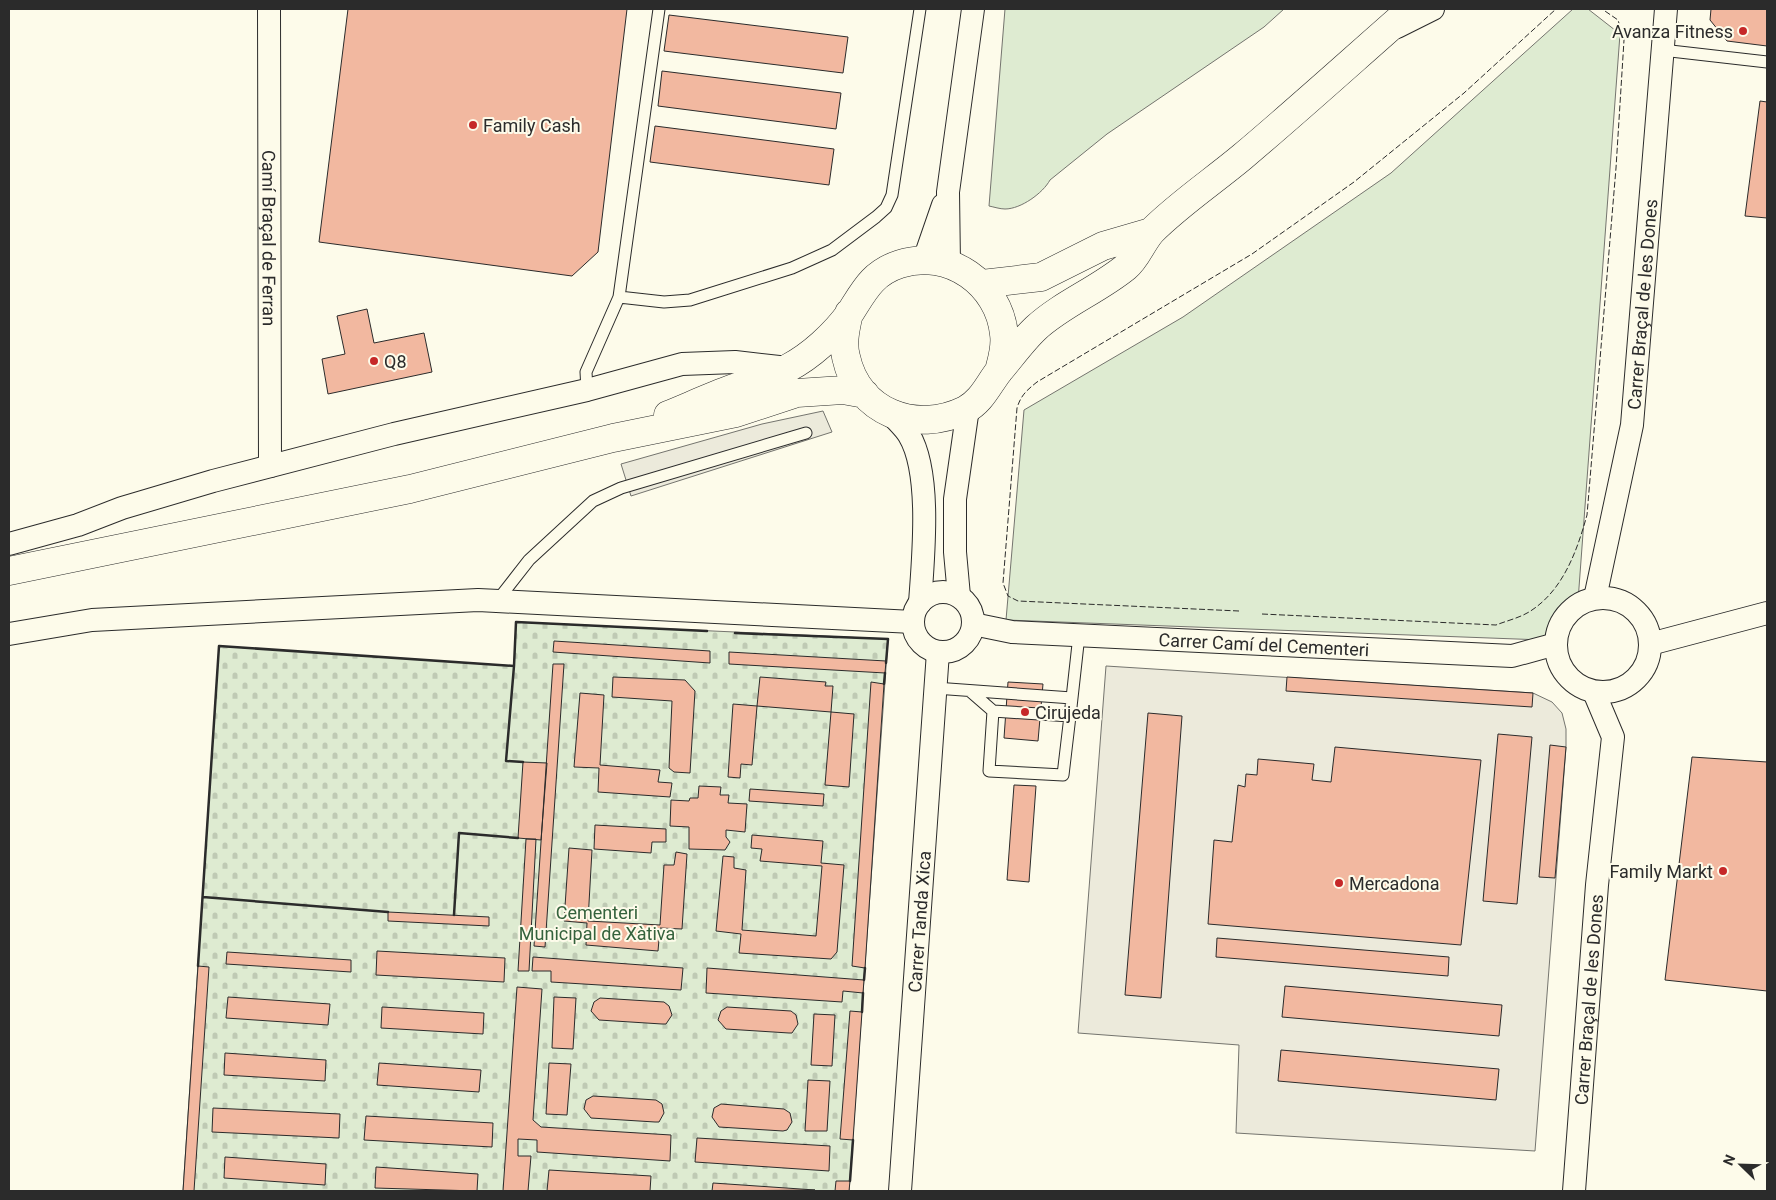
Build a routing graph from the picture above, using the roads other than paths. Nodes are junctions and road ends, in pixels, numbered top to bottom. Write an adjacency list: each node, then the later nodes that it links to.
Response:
1 (269, 9): 24 (street, Camí Braçal de Ferran)
2 (659, 9): 14 (lane)
3 (920, 9): 14 (lane)
4 (973, 9): 12 (street)
5 (1411, 9): 8 (main road)
6 (1433, 9): 8 (street)
7 (1666, 9): 9 (street, Carrer Braçal de les Dones)
8 (1383, 34): 11 (main road)
9 (1662, 50): 10 (lane); 28 (street, Carrer Braçal de les Dones)
10 (1767, 62)
11 (1150, 232): 13 (main road); 17 (main road)
12 (936, 262): 13 (main road); 15 (main road)
13 (982, 284): 17 (main road)
14 (619, 297): 18 (lane)
15 (849, 313): 16 (main road); 19 (main road)
16 (788, 368): 18 (street); 23 (main road)
17 (998, 372): 20 (main road)
18 (587, 390): 24 (street)
19 (864, 394): 21 (main road); 23 (main road)
20 (968, 408): 21 (main road); 27 (street)
21 (892, 414): 30 (street)
22 (806, 433): 29 (lane)
23 (613, 438): 26 (main road)
24 (270, 466): 25 (street)
25 (9, 544)
26 (9, 571)
27 (959, 596): 30 (street); 32 (street)
28 (1595, 598): 35 (street); 36 (street)
29 (487, 600): 30 (street); 33 (street)
30 (917, 612): 37 (street)
31 (1767, 613): 36 (street)
32 (973, 624): 34 (street, Carrer Camí del Cementeri); 37 (street)
33 (9, 634)
34 (1079, 635): 35 (street, Carrer Camí del Cementeri); 41 (lane)
35 (1556, 644): 40 (street)
36 (1650, 644): 40 (street)
37 (938, 652): 38 (street, Carrer Tanda Xica)
38 (936, 688): 39 (lane); 44 (street, Carrer Tanda Xica)
39 (970, 691): 41 (lane); 42 (lane)
40 (1594, 692): 45 (street, Carrer Braçal de les Dones)
41 (1072, 698): 43 (lane)
42 (993, 711): 43 (lane); 43 (lane)
43 (1070, 716)
44 (900, 1191)
45 (1574, 1191)

